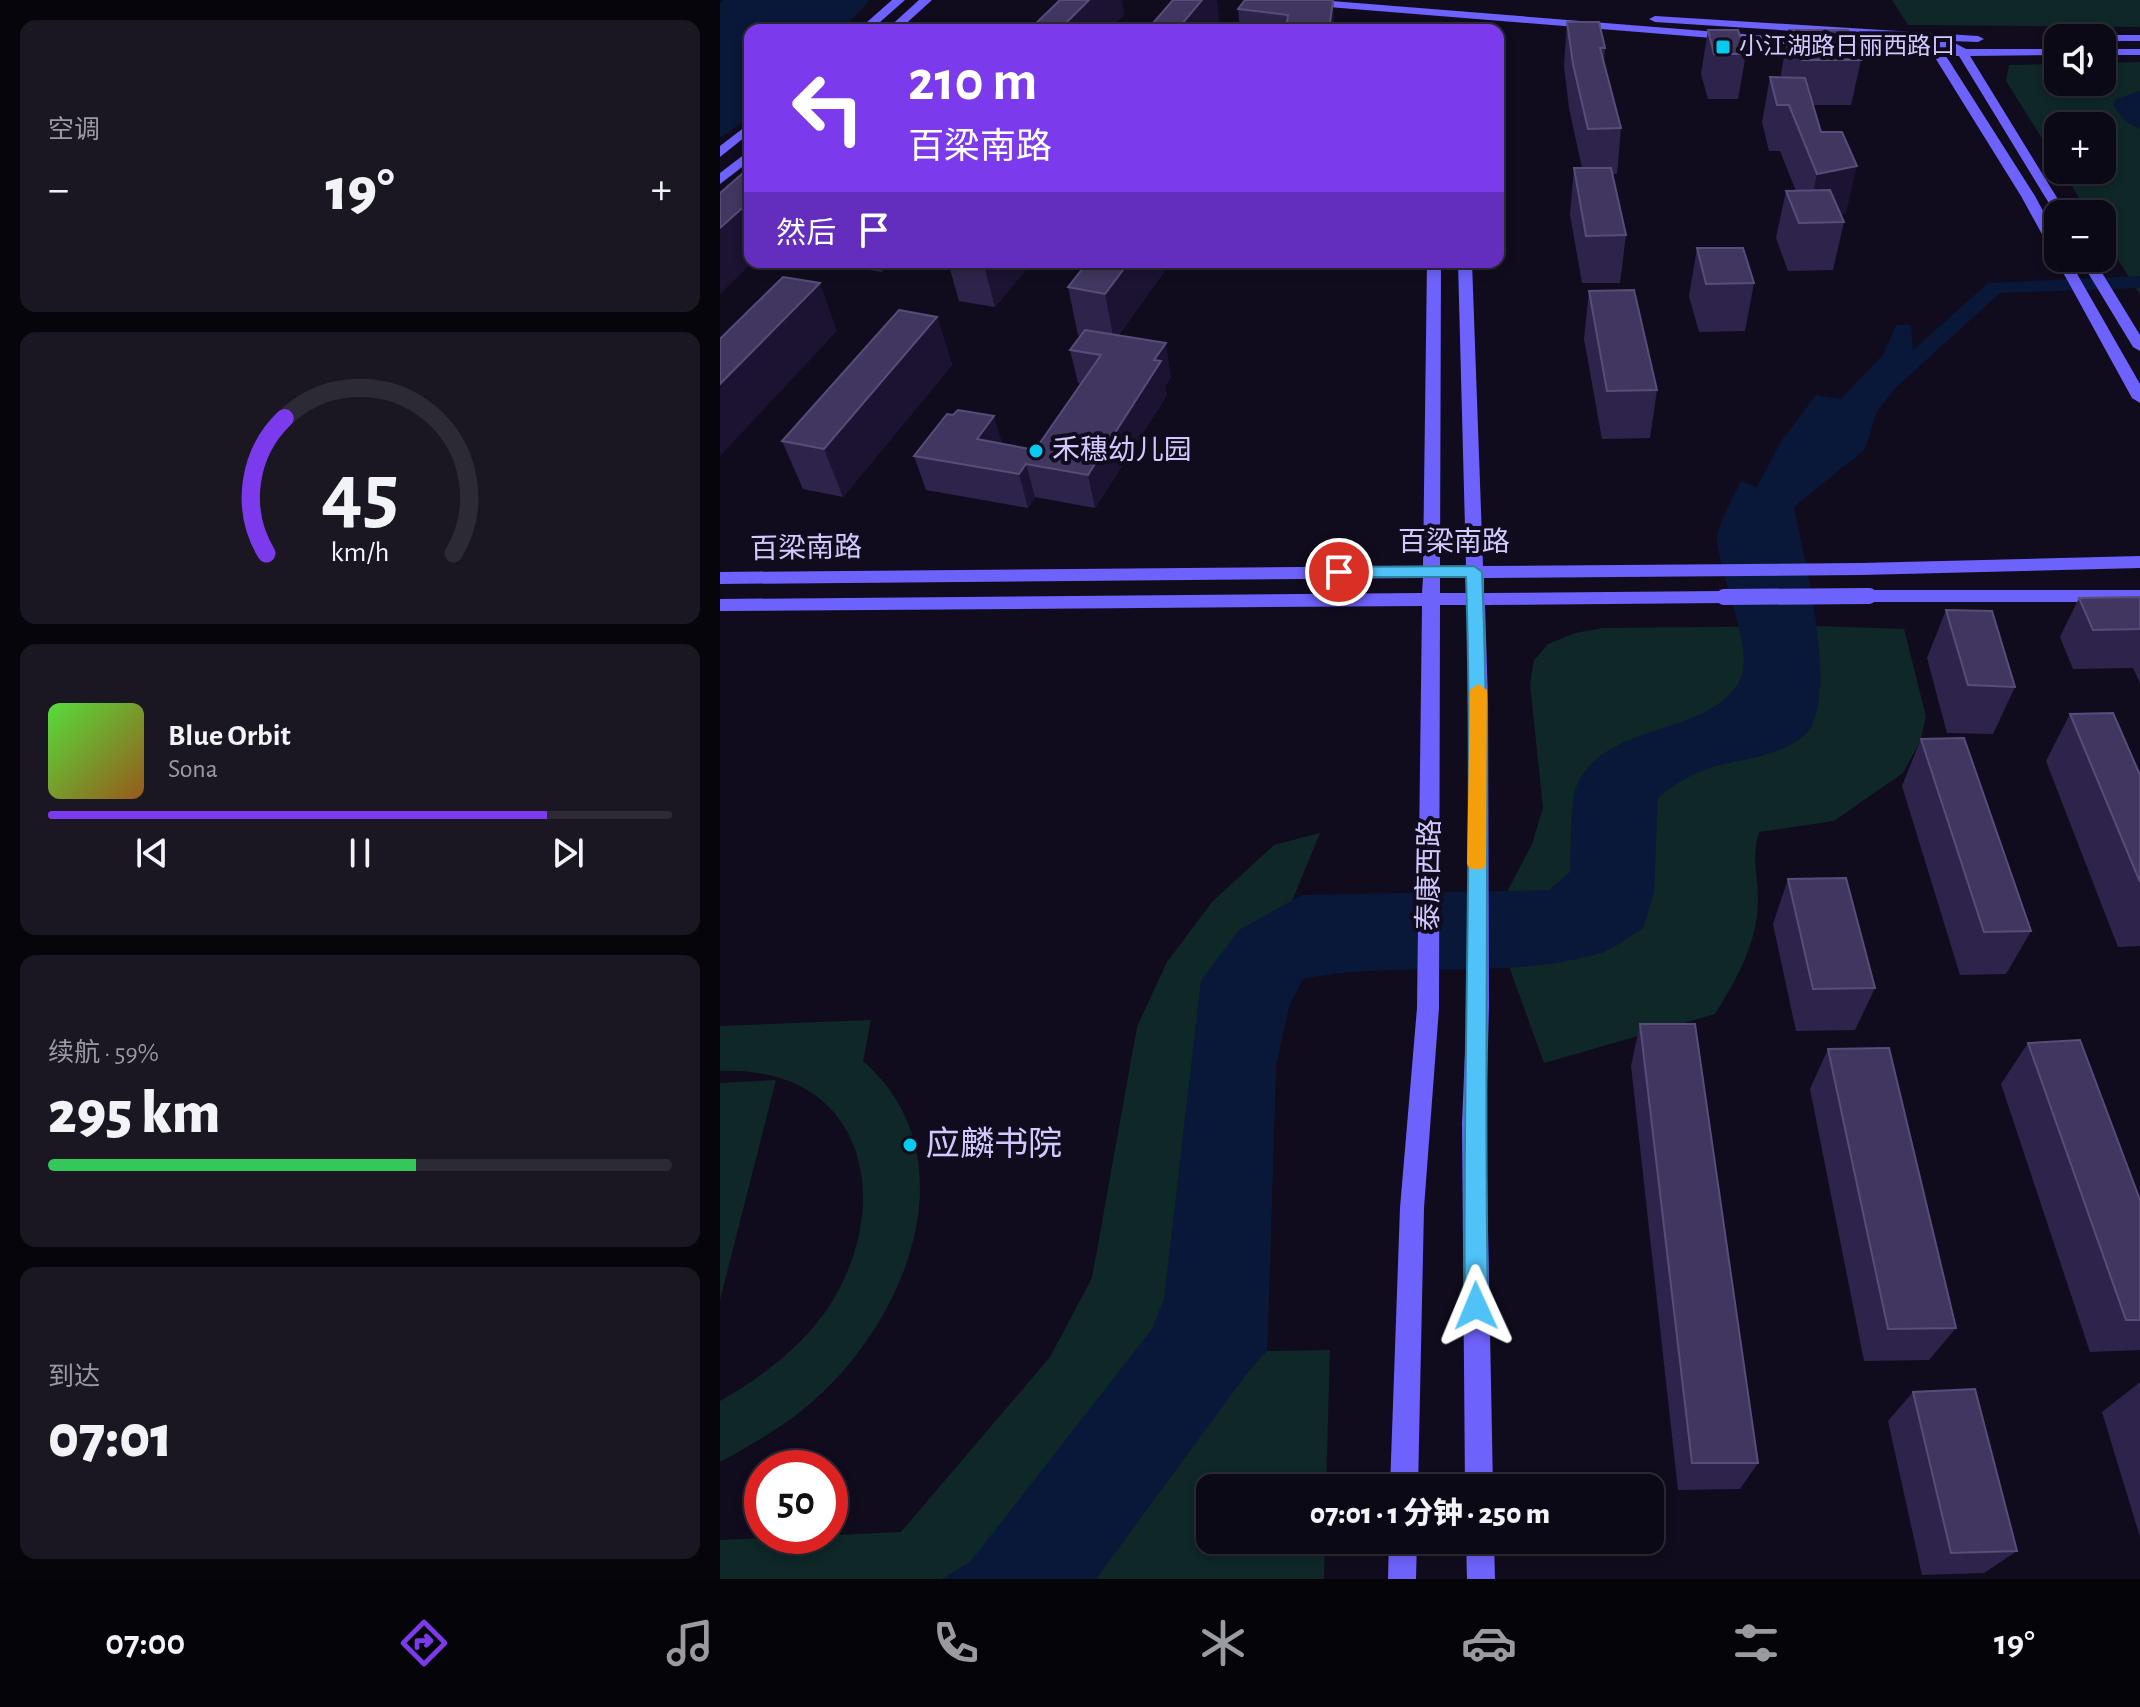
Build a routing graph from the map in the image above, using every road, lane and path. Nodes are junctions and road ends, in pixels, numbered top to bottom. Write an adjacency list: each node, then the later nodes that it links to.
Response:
1 (899, 0): 8 (main road)
2 (926, 0): 9 (main road)
3 (1279, 0): 6 (main road)
4 (1419, 0): 5 (main road); 6 (main road)
5 (1454, 2): 7 (main road); 11 (main road)
6 (1425, 17): 7 (main road)
7 (1459, 23)
8 (871, 24)
9 (899, 24)
10 (1504, 26): 21 (main road)
11 (1938, 38): 14 (main road); 17 (main road); 21 (main road)
12 (2116, 38): 13 (main road)
13 (2140, 38)
14 (1992, 39)
15 (2006, 39): 16 (main road)
16 (2044, 39)
17 (1962, 52): 18 (main road); 21 (main road); 26 (main road)
18 (2044, 52)
19 (2116, 52): 20 (main road)
20 (2140, 52)
21 (1939, 53): 27 (main road)
22 (744, 132): 23 (main road)
23 (720, 153)
24 (744, 159): 25 (main road)
25 (720, 180)
26 (2052, 200)
27 (2044, 226)
28 (1434, 268): 35 (main road, 泰康西路)
29 (1465, 268): 36 (main road, 泰康西路)
30 (2069, 272): 33 (main road)
31 (2095, 272): 32 (main road)
32 (2140, 347)
33 (2140, 398)
34 (2140, 562): 36 (main road, 百梁南路)
35 (1432, 571): 36 (main road, 百梁南路); 37 (main road, 百梁南路); 39 (main road, 泰康西路)
36 (1474, 572): 40 (main road, 泰康西路)
37 (720, 578)
38 (2140, 596): 40 (main road, 百梁南路, bridge)
39 (1432, 599): 40 (main road, 百梁南路); 41 (main road, 百梁南路); 42 (main road, 泰康西路)
40 (1475, 599): 43 (main road, 泰康西路)
41 (720, 605)
42 (1404, 1474)
43 (1479, 1474)
44 (1403, 1554): 46 (main road)
45 (1480, 1554): 47 (main road)
46 (1402, 1579)
47 (1481, 1579)

